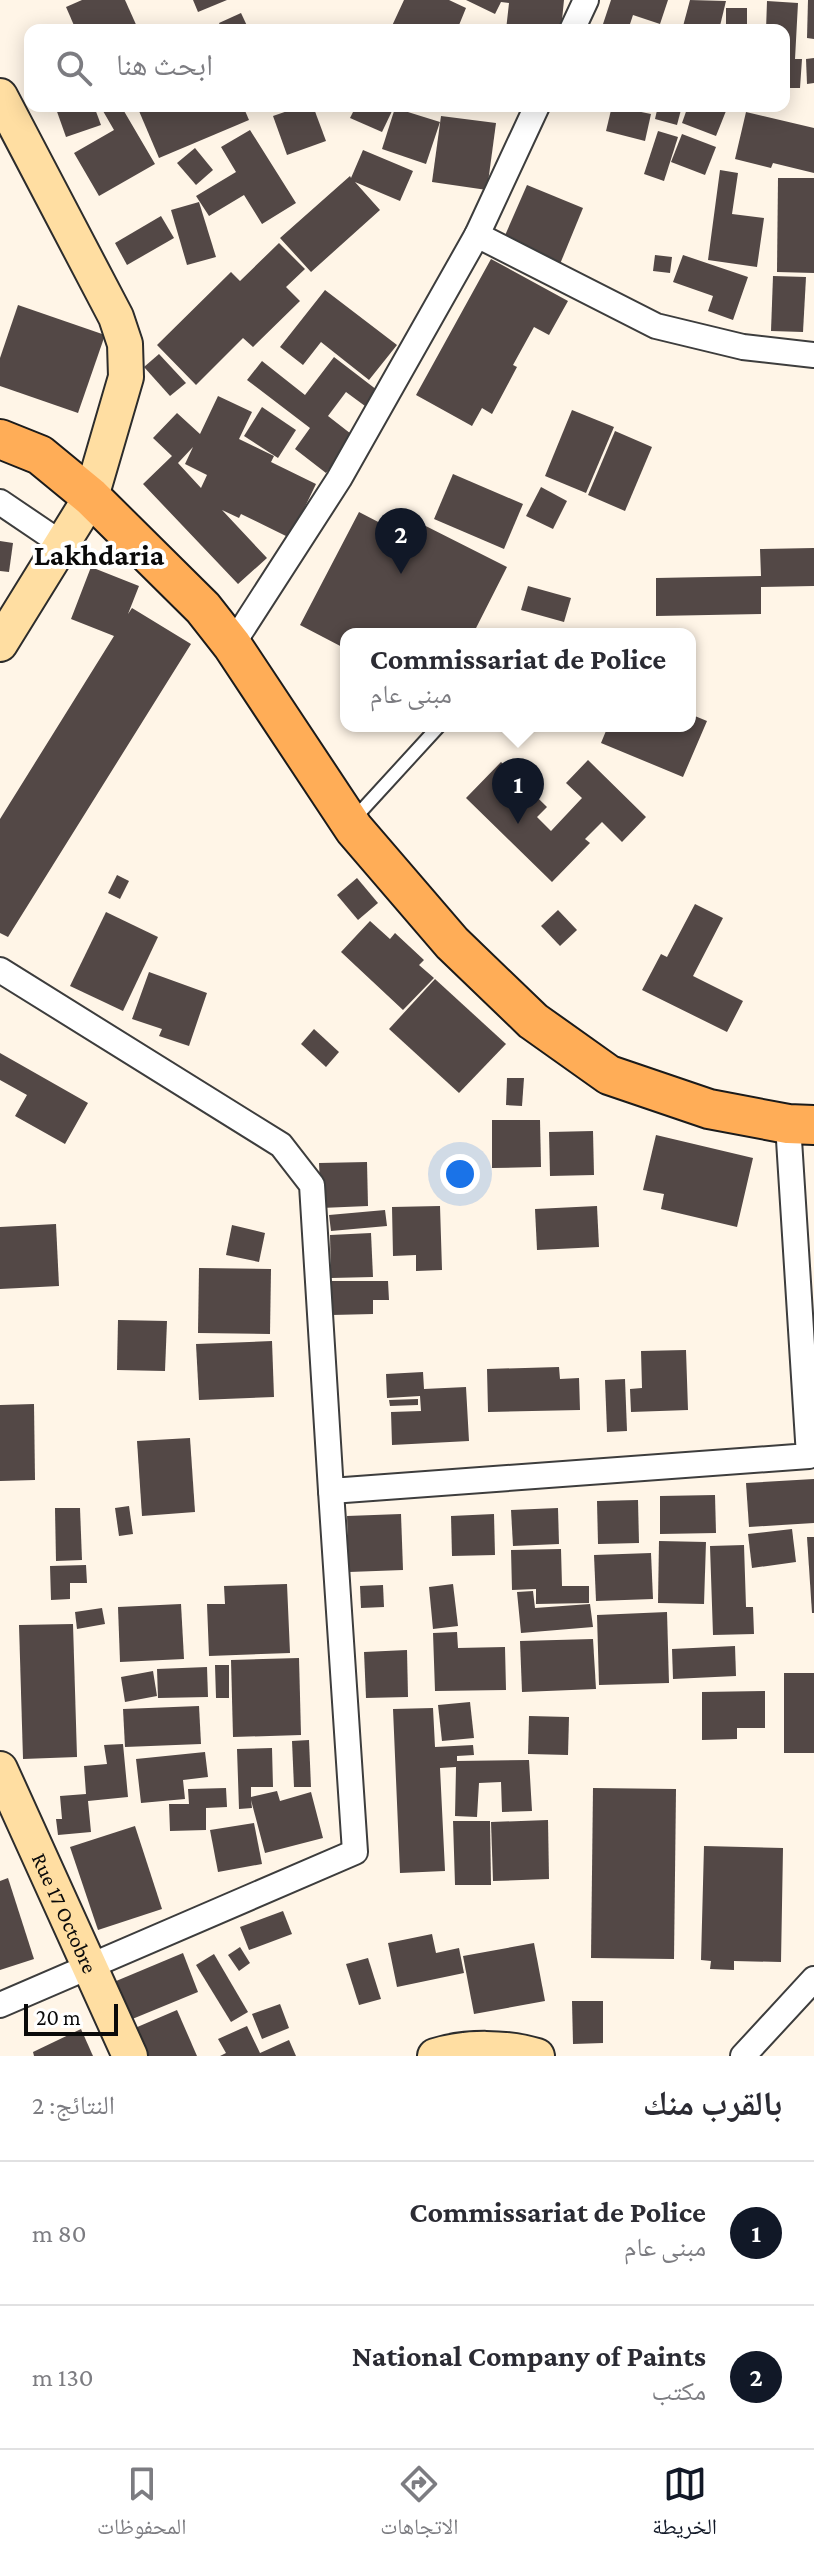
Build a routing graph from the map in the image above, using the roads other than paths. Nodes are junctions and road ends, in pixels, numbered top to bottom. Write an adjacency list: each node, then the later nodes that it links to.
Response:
1 (586, 0): 2 (street)
2 (575, 24)
3 (0, 96): 8 (street)
4 (534, 112): 5 (street)
5 (477, 235): 6 (street); 12 (street)
6 (814, 355)
7 (0, 439): 8 (main road)
8 (91, 497): 10 (street); 12 (main road)
9 (0, 502): 10 (street)
10 (62, 544): 11 (street)
11 (0, 644)
12 (232, 645): 14 (main road)
13 (433, 732): 14 (lane)
14 (350, 823): 16 (main road)
15 (0, 970): 18 (street)
16 (801, 1124): 17 (street)
17 (810, 1422): 18 (street)
18 (331, 1491): 20 (street)
19 (0, 1769): 20 (street, Rue 17 Octobre)
20 (89, 1966): 22 (street); 23 (street, Rue 17 Octobre)
21 (814, 1979): 26 (street)
22 (0, 2005)
23 (130, 2056)
24 (435, 2056): 25 (street)
25 (537, 2056)
26 (743, 2056)

